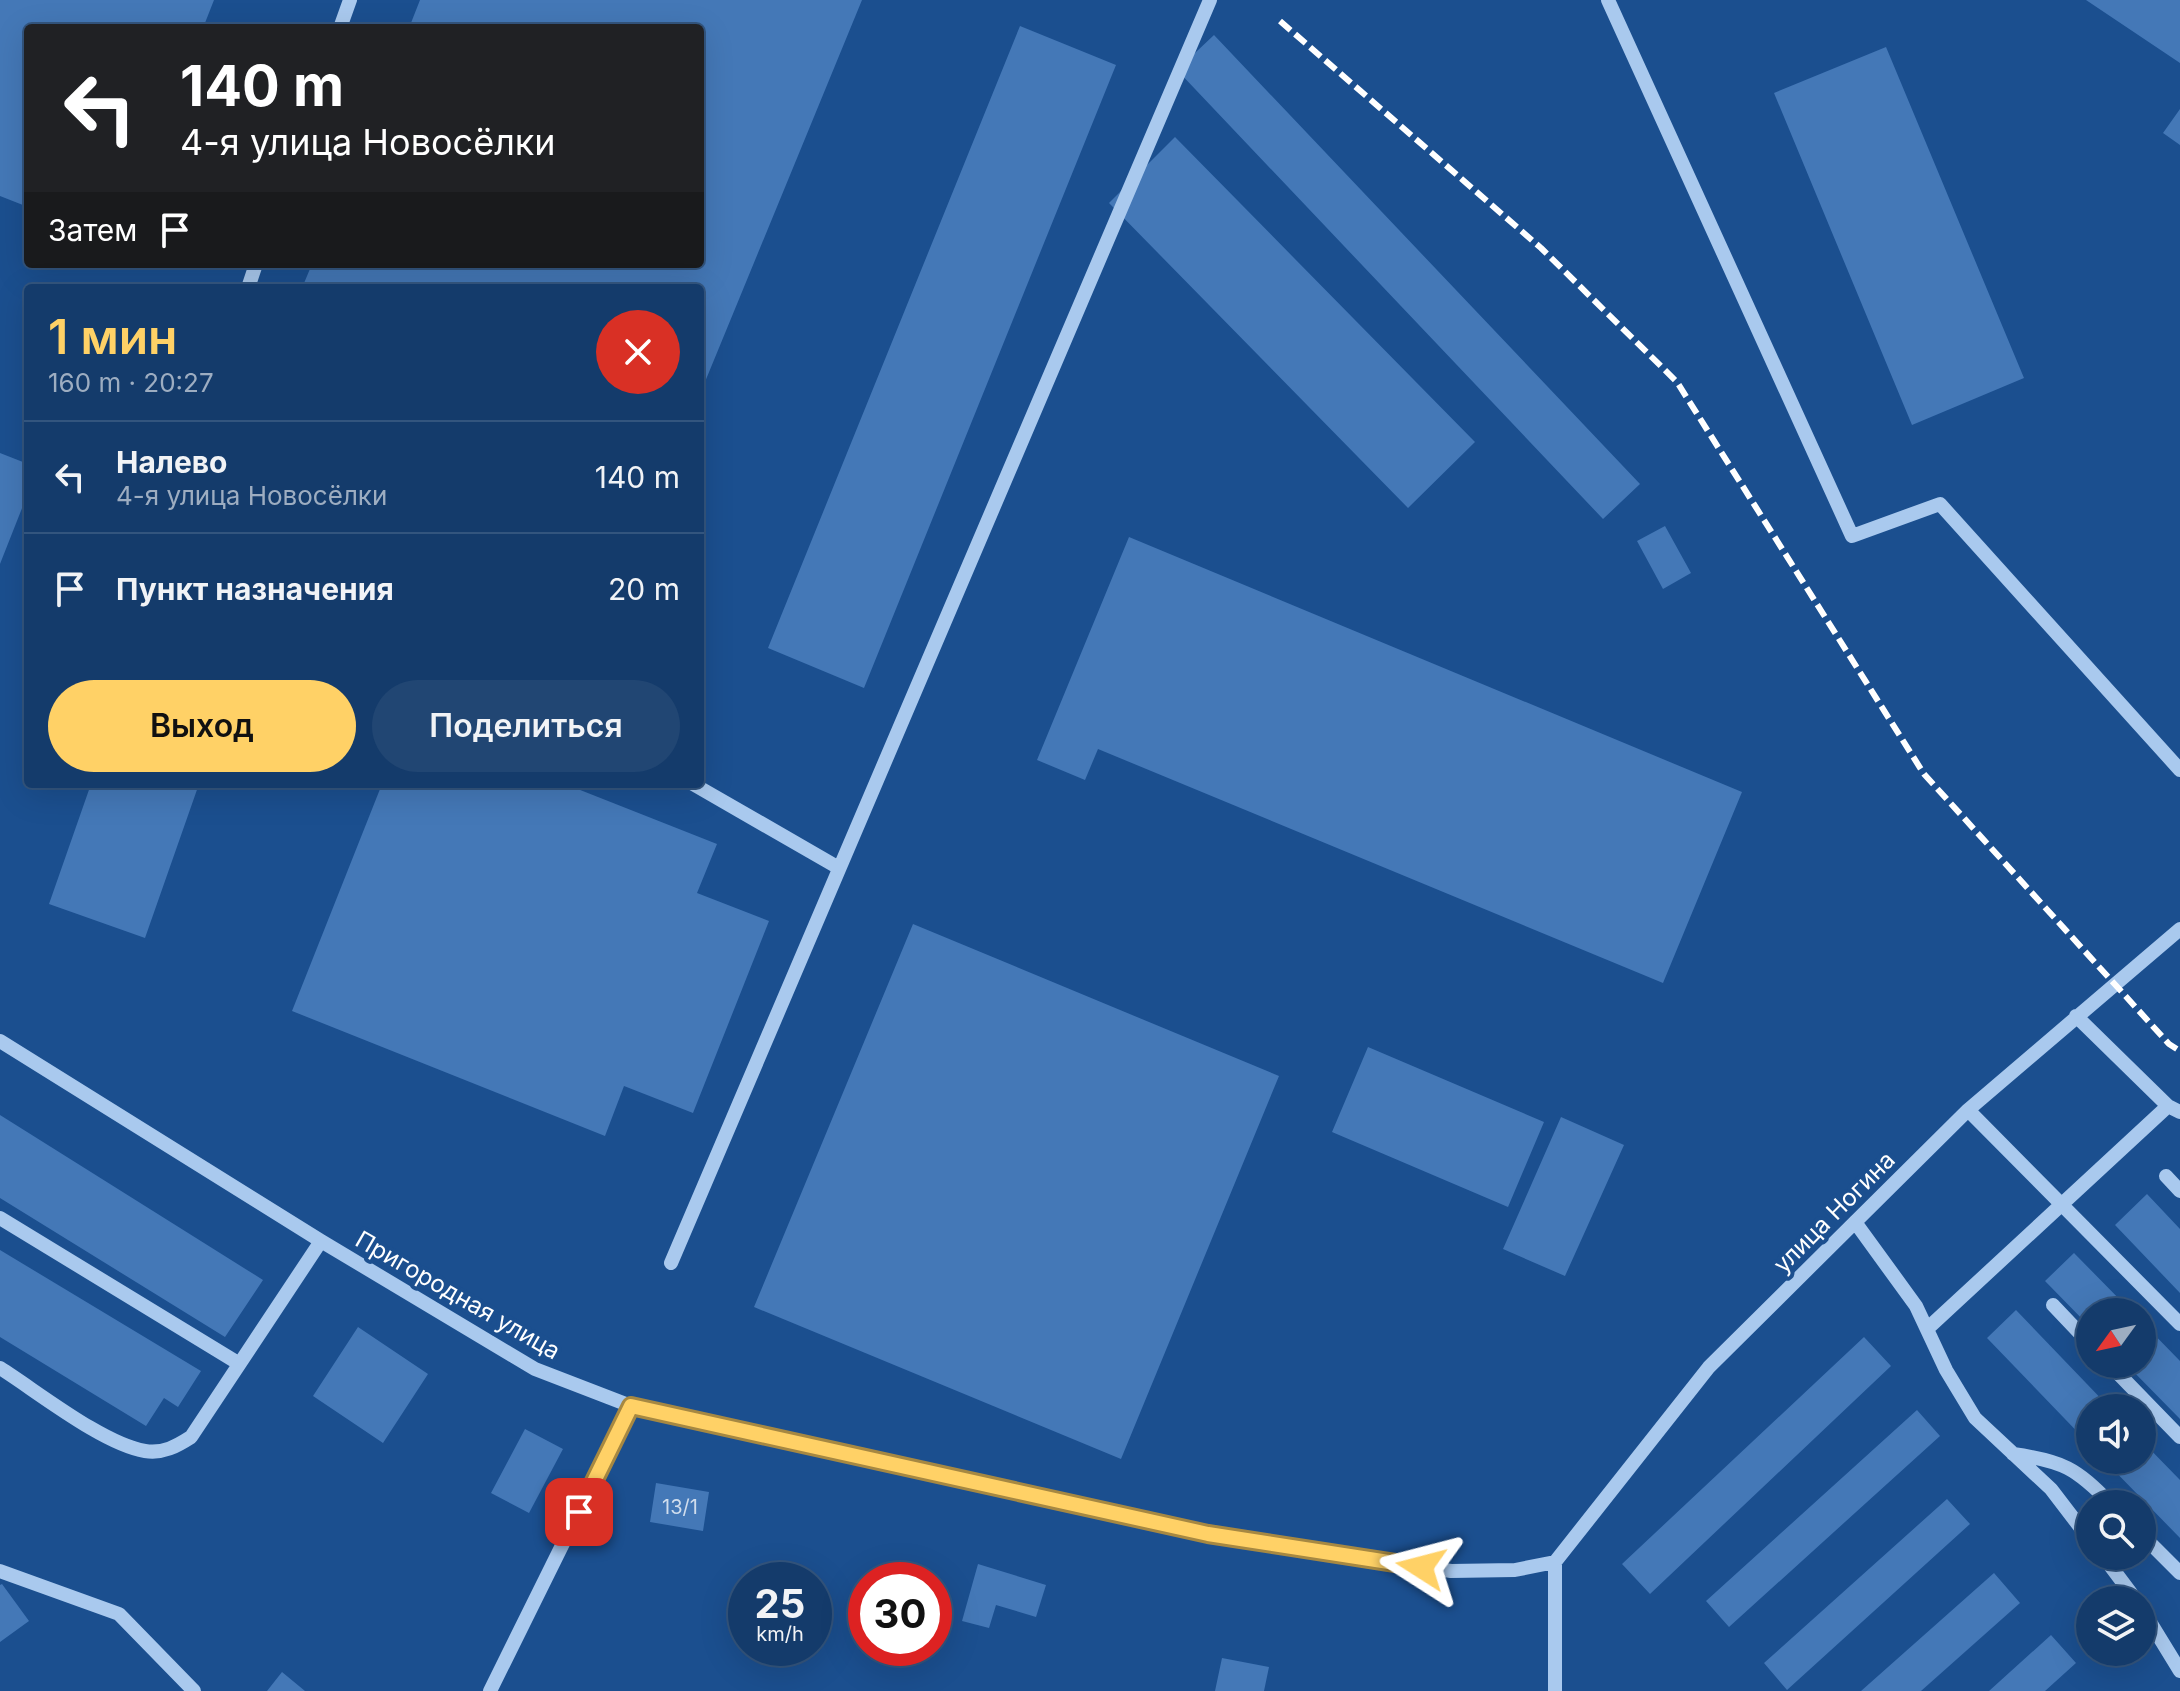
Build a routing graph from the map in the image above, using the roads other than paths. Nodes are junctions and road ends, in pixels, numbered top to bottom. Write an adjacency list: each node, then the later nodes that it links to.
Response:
1 (350, 0): 4 (street)
2 (1210, 0): 7 (street)
3 (1608, 0): 5 (street)
4 (341, 24)
5 (2180, 770)
6 (700, 788): 7 (street)
7 (839, 868): 19 (street)
8 (2180, 929): 9 (street, улица Ногина)
9 (2076, 1016): 11 (street); 12 (street, улица Ногина)
10 (0, 1041): 18 (street, Пригородная улица)
11 (2174, 1109): 15 (street)
12 (1968, 1110): 15 (street); 17 (street, улица Ногина)
13 (2166, 1176): 14 (street)
14 (2180, 1191)
15 (2062, 1204): 21 (street); 22 (street)
16 (0, 1218): 24 (street)
17 (1855, 1222): 22 (street); 33 (street, улица Ногина)
18 (321, 1241): 24 (street); 27 (street, Пригородная улица)
19 (671, 1263)
20 (2053, 1305): 23 (street)
21 (2180, 1324)
22 (1927, 1329): 29 (street)
23 (2076, 1329)
24 (238, 1363): 25 (street)
25 (0, 1368)
26 (2123, 1378): 28 (street)
27 (631, 1406): 33 (street, Пригородная улица); 39 (street)
28 (2180, 1437)
29 (2013, 1454): 30 (street); 31 (street)
30 (2097, 1490)
31 (2076, 1522)
32 (2156, 1549): 35 (street)
33 (1555, 1562): 40 (street)
34 (0, 1571): 38 (street)
35 (2180, 1573)
36 (2156, 1632): 37 (street)
37 (2180, 1671)
38 (194, 1691)
39 (490, 1691)
40 (1555, 1691)

